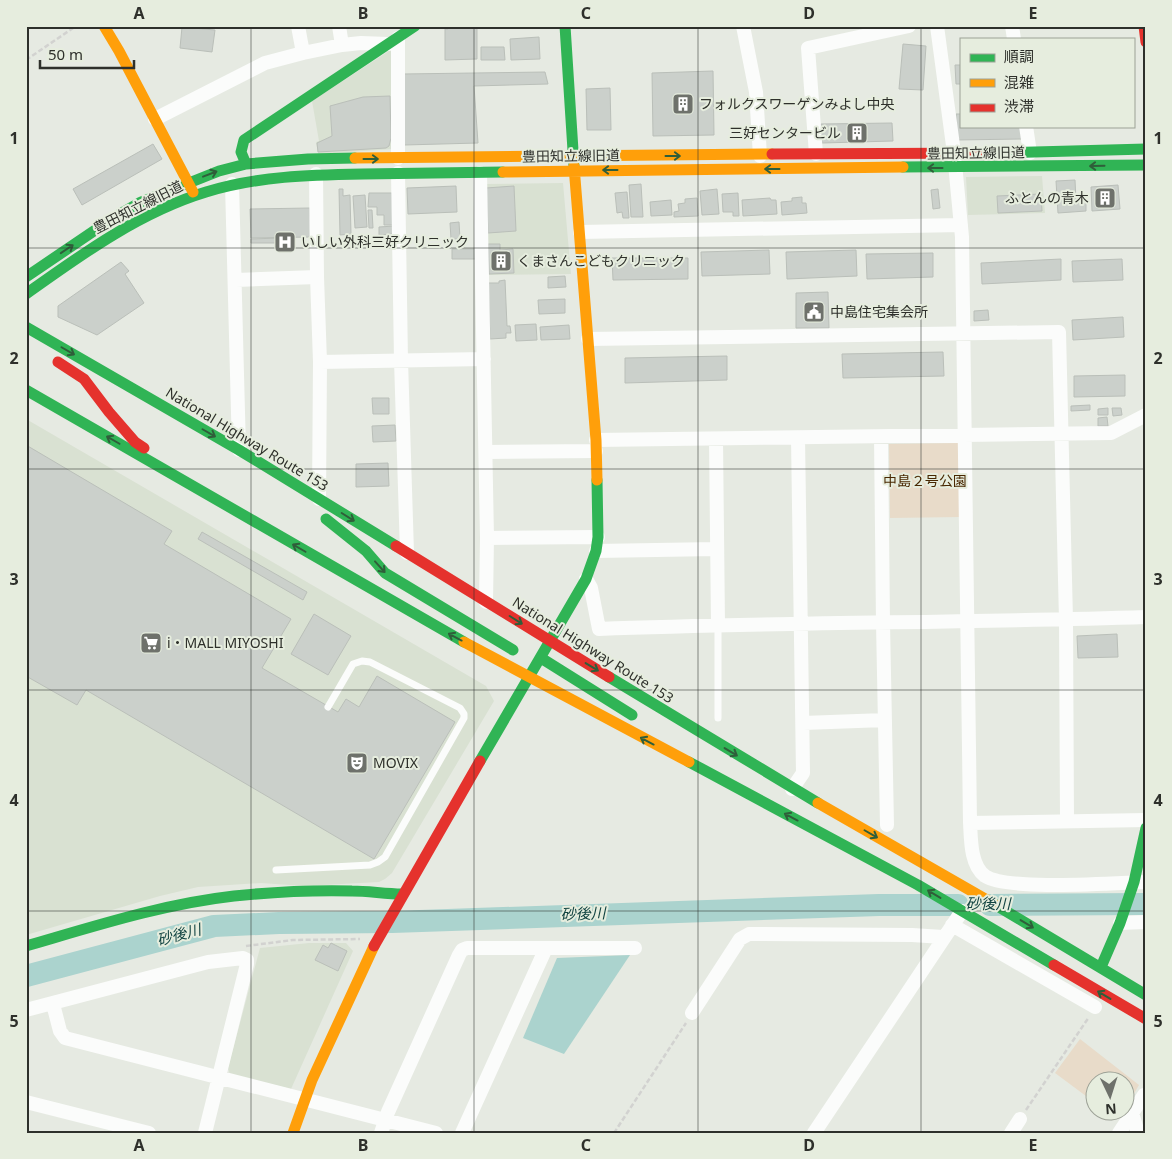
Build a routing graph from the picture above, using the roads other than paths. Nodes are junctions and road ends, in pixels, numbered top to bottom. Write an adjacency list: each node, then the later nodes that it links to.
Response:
1 (104, 26): 14 (main road)
2 (298, 26): 13 (street)
3 (339, 26): 12 (street)
4 (415, 26): 10 (main road)
5 (565, 26): 20 (main road)
6 (743, 26): 21 (street)
7 (909, 26): 19 (street)
8 (937, 26): 17 (street)
9 (1144, 26): 11 (main road)
10 (393, 41): 12 (street); 22 (street); 23 (main road)
11 (1146, 42)
12 (342, 45): 13 (street)
13 (303, 53): 14 (street)
14 (155, 119): 30 (main road)
15 (1026, 128): 18 (street)
16 (1146, 149): 18 (main road, 豊田知立線旧道)
17 (954, 153): 18 (main road, 豊田知立線旧道); 19 (main road, 豊田知立線旧道); 25 (street)
18 (1030, 153)
19 (816, 154): 21 (main road, 豊田知立線旧道)
20 (573, 155): 21 (main road, 豊田知立線旧道, one-way to 21); 22 (main road, 豊田知立線旧道); 26 (main road)
21 (760, 156)
22 (398, 158): 23 (main road, 豊田知立線旧道, one-way to 22)
23 (246, 164): 30 (main road, 豊田知立線旧道, one-way to 23)
24 (1146, 165): 25 (main road, 豊田知立線旧道, one-way to 25)
25 (955, 168): 26 (main road, 豊田知立線旧道, one-way to 26); 33 (street)
26 (574, 171): 27 (main road, 豊田知立線旧道); 34 (main road)
27 (480, 173): 29 (main road, 豊田知立線旧道); 43 (street)
28 (316, 174): 29 (main road, 豊田知立線旧道); 31 (main road, 豊田知立線旧道); 36 (street)
29 (398, 174): 44 (street)
30 (189, 182): 32 (main road); 35 (main road, 豊田知立線旧道, one-way to 30)
31 (232, 184): 32 (main road, 豊田知立線旧道); 37 (street)
32 (194, 195): 38 (main road, 豊田知立線旧道)
33 (961, 225): 34 (street); 40 (street)
34 (580, 232): 41 (main road)
35 (26, 277)
36 (317, 277): 37 (street); 45 (street)
37 (236, 280): 54 (street)
38 (26, 294)
39 (26, 327): 54 (main road, National Highway Route 153, one-way to 54)
40 (963, 334): 41 (street); 48 (street); 49 (street)
41 (588, 339): 53 (main road)
42 (51, 358): 58 (main road)
43 (484, 359): 44 (street); 55 (street)
44 (401, 360): 45 (street); 63 (street)
45 (320, 362): 57 (street)
46 (26, 390): 58 (main road, one-way to 46)
47 (1146, 415): 48 (street)
48 (1060, 434): 49 (street); 67 (street)
49 (964, 436): 50 (street); 68 (street)
50 (881, 437): 51 (street); 69 (street)
51 (798, 438): 52 (street); 71 (street)
52 (716, 440): 53 (street); 61 (street)
53 (596, 446): 55 (street); 59 (main road)
54 (239, 450): 56 (main road, National Highway Route 153)
55 (486, 452): 60 (street)
56 (296, 485): 57 (main road, National Highway Route 153); 73 (main road, one-way to 73)
57 (319, 499): 63 (main road, National Highway Route 153, one-way to 63)
58 (221, 503): 74 (main road, one-way to 58)
59 (598, 537): 60 (street); 62 (main road)
60 (487, 538): 65 (street)
61 (716, 549): 62 (street); 70 (street)
62 (596, 552): 64 (main road)
63 (406, 553): 65 (main road, National Highway Route 153)
64 (586, 579): 70 (street); 72 (main road)
65 (486, 602): 72 (main road, National Highway Route 153, one-way to 72)
66 (1146, 617): 67 (street)
67 (1066, 620): 68 (street); 84 (street)
68 (968, 621): 69 (street); 85 (street)
69 (883, 623): 71 (street); 78 (street)
70 (718, 624): 71 (street); 76 (lane)
71 (800, 625): 79 (street)
72 (550, 642): 73 (main road); 82 (main road, National Highway Route 153, one-way to 82)
73 (531, 659): 74 (main road); 77 (main road)
74 (529, 677): 81 (main road, one-way to 74); 92 (main road)
75 (328, 707): 88 (lane)
76 (718, 718)
77 (639, 719)
78 (885, 720): 79 (street); 86 (street)
79 (803, 723): 82 (street)
80 (663, 734): 81 (main road)
81 (708, 773): 93 (main road, one-way to 81)
82 (792, 789): 91 (main road, National Highway Route 153, one-way to 91)
83 (1146, 820): 84 (street)
84 (1067, 821): 85 (street)
85 (970, 823): 89 (street)
86 (888, 825)
87 (1146, 828): 90 (main road)
88 (276, 870)
89 (986, 876): 90 (street); 91 (street)
90 (1140, 882): 95 (main road)
91 (976, 893): 101 (main road, National Highway Route 153, one-way to 101)
92 (402, 894): 98 (main road); 110 (main road)
93 (962, 911): 96 (street); 107 (main road, one-way to 93)
94 (1146, 922): 95 (street)
95 (1120, 923): 101 (main road)
96 (952, 925): 97 (street); 104 (street)
97 (944, 937): 106 (street); 122 (street)
98 (26, 946)
99 (546, 948): 100 (street); 116 (street); 121 (street)
100 (635, 948)
101 (1101, 967): 102 (main road, National Highway Route 153)
102 (1146, 994)
103 (53, 1004): 105 (street); 108 (street); 108 (street)
104 (1095, 1007)
105 (26, 1010)
106 (692, 1013)
107 (1146, 1019)
108 (219, 1078): 110 (street); 118 (street)
109 (1146, 1096): 112 (street)
110 (305, 1100): 116 (street); 119 (main road)
111 (26, 1102): 117 (street)
112 (1134, 1110)
113 (1020, 1119): 123 (street)
114 (1134, 1120): 125 (street)
115 (1127, 1122): 124 (street)
116 (383, 1127): 120 (street)
117 (150, 1133)
118 (205, 1133)
119 (293, 1133)
120 (436, 1133)
121 (462, 1133)
122 (814, 1133)
123 (1011, 1133)
124 (1120, 1133)
125 (1138, 1133)

